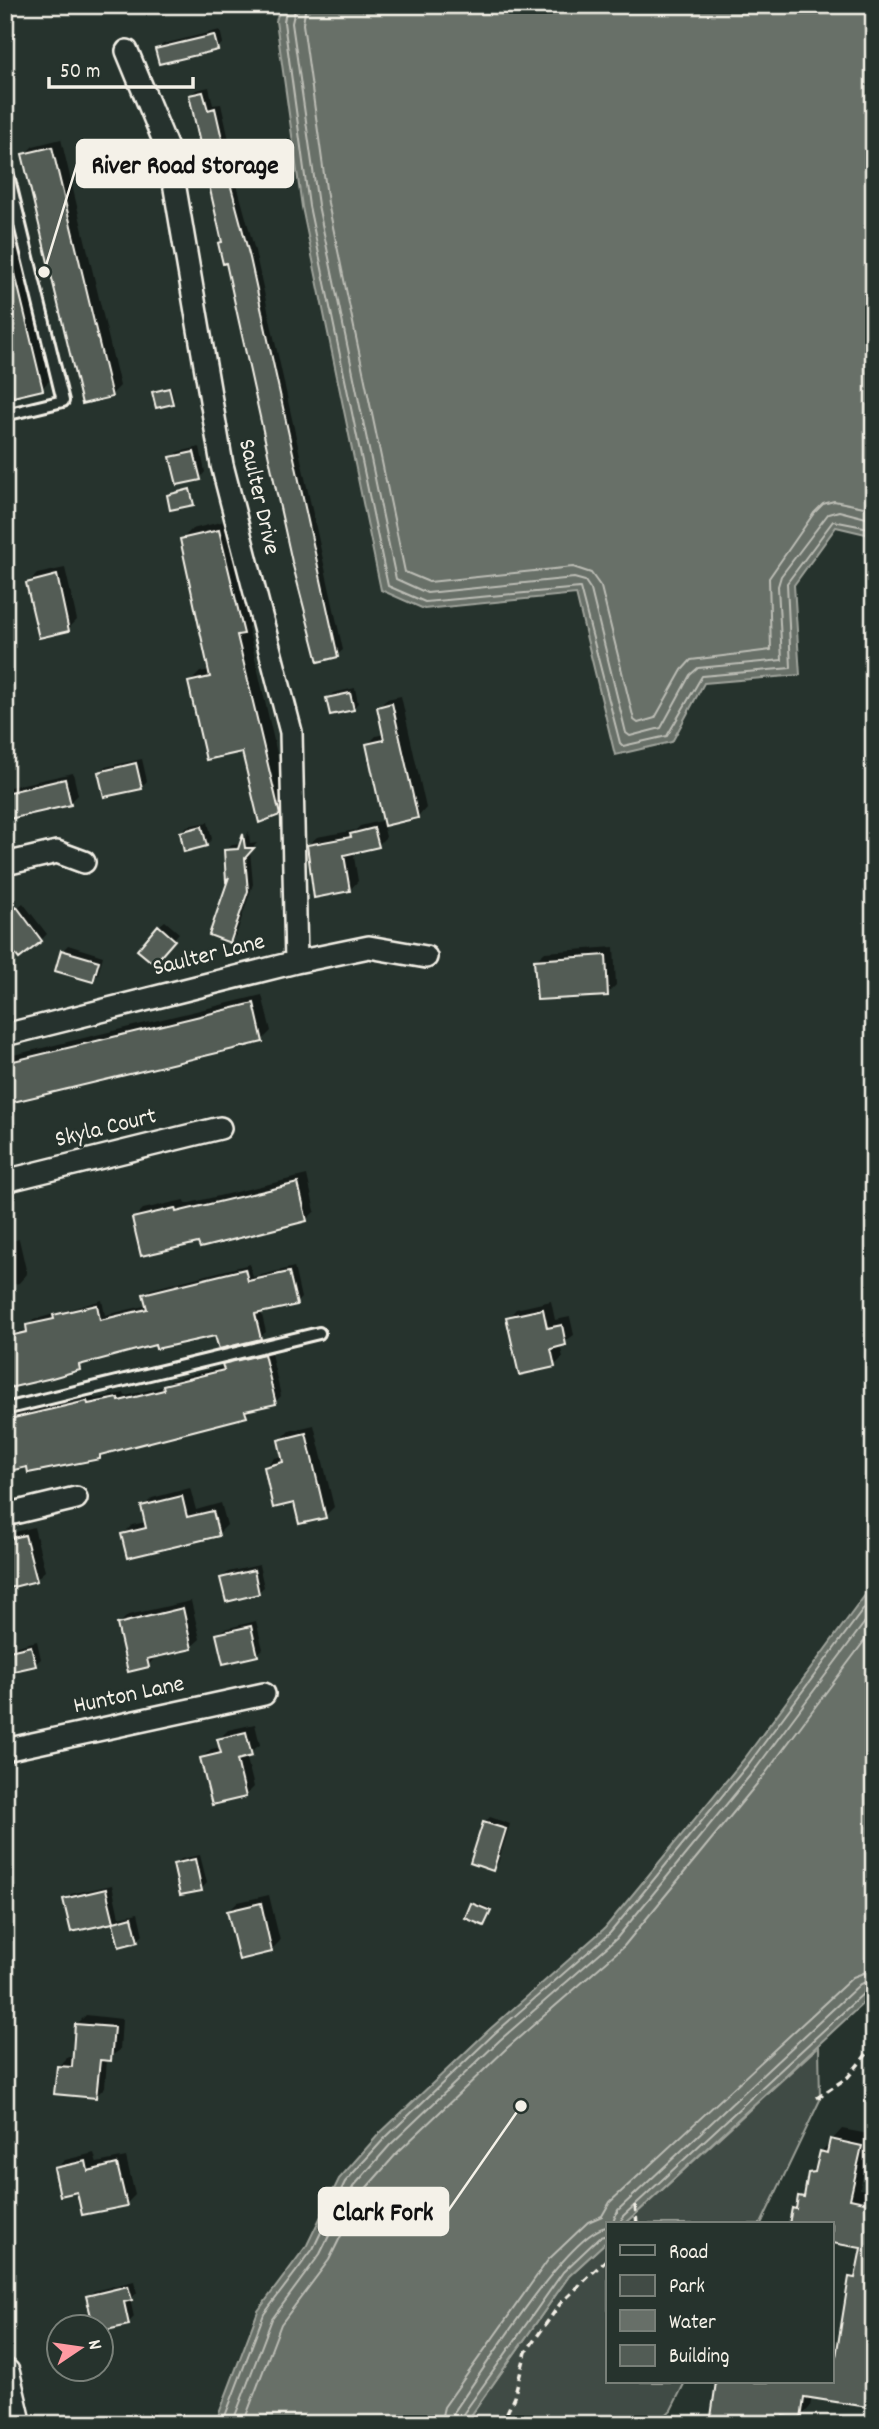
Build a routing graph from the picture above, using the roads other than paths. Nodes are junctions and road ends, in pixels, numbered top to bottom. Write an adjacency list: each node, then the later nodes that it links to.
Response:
1 (127, 51): 7 (street, Saulter Drive)
2 (5, 163): 3 (lane)
3 (5, 415)
4 (84, 862): 5 (street)
5 (5, 864)
6 (426, 957): 7 (street, Saulter Lane)
7 (296, 962): 8 (street, Saulter Lane)
8 (5, 1035)
9 (220, 1128): 10 (street, Skyla Court)
10 (5, 1181)
11 (319, 1333): 12 (lane)
12 (5, 1409)
13 (76, 1498): 14 (street)
14 (5, 1515)
15 (264, 1694): 16 (street, Hunton Lane)
16 (5, 1750)
17 (5, 2373): 18 (street)
18 (17, 2424)

